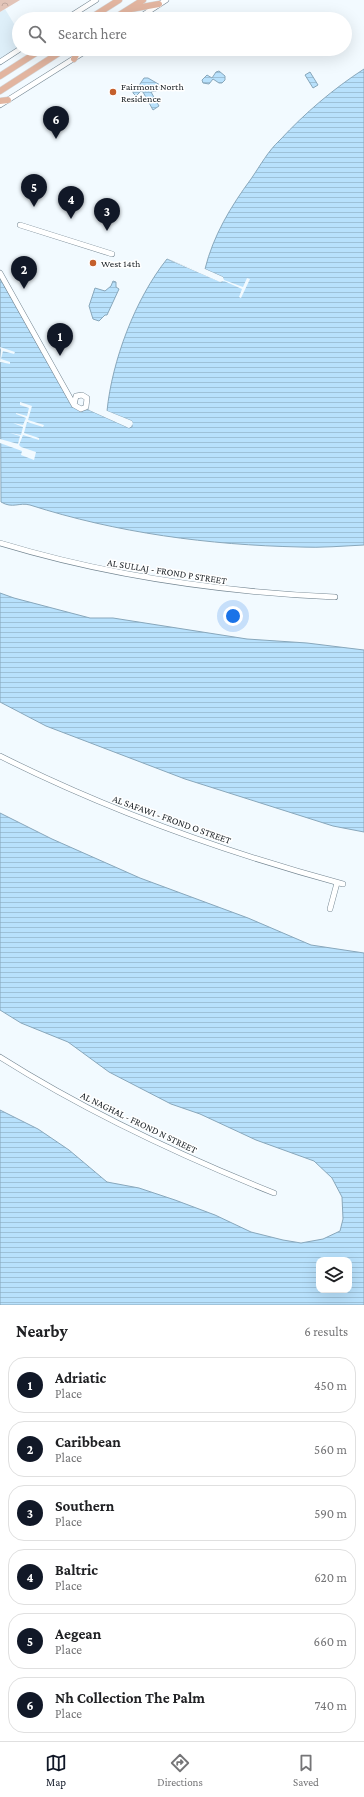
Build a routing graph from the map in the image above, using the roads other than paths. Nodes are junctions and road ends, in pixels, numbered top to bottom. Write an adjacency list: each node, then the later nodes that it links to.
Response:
1 (96, 0): 7 (street)
2 (119, 0): 8 (main road)
3 (143, 0): 6 (main road)
4 (166, 0): 5 (street)
5 (159, 4): 6 (main road); 10 (street)
6 (128, 10): 9 (main road)
7 (77, 12)
8 (100, 12)
9 (125, 12)
10 (147, 12)
11 (12, 54): 16 (street)
12 (27, 56): 17 (main road)
13 (54, 56): 18 (main road)
14 (77, 56): 15 (street)
15 (74, 58): 19 (street)
16 (0, 62)
17 (0, 76)
18 (0, 91)
19 (8, 100): 20 (main road); 21 (street)
20 (0, 101)
21 (0, 105)
22 (20, 225): 23 (street)
23 (112, 254)
24 (0, 273): 25 (street)
25 (74, 404)
26 (0, 542): 27 (street, AL SULLAJ - FROND P STREET)
27 (335, 597)
28 (0, 756): 29 (street, AL SAFAWI - FROND O STREET)
29 (337, 883): 30 (street, AL SAFAWI - FROND O STREET); 31 (street)
30 (343, 884)
31 (330, 909)
32 (0, 1058): 33 (street, AL NAGHAL - FROND N STREET)
33 (274, 1193)

